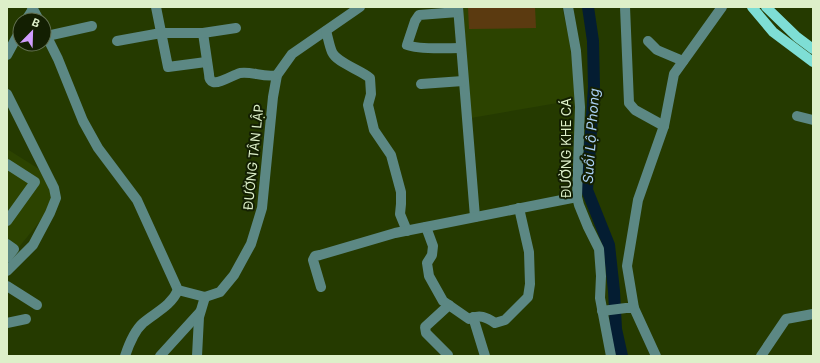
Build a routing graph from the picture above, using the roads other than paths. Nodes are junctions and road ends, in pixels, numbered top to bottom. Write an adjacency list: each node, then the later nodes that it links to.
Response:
1 (156, 7): 13 (street)
2 (360, 7): 11 (street, ĐƯỜNG TÂN LẬP)
3 (568, 7): 33 (street, ĐƯỜNG KHE CÁ)
4 (626, 7): 31 (street)
5 (722, 7): 22 (street)
6 (752, 7): 24 (main road)
7 (766, 7): 20 (main road)
8 (458, 10): 19 (street); 19 (street)
9 (92, 26): 12 (street)
10 (236, 28): 14 (street)
11 (326, 31): 25 (street, ĐƯỜNG TÂN LẬP); 38 (street)
12 (52, 32)
13 (161, 33): 14 (street); 15 (street); 23 (street)
14 (203, 33): 23 (street)
15 (118, 41)
16 (648, 41): 22 (street)
17 (12, 46): 21 (street)
18 (52, 47): 44 (street)
19 (460, 48): 26 (street)
20 (813, 50)
21 (7, 55)
22 (683, 61): 31 (street)
23 (206, 62): 25 (street)
24 (813, 62)
25 (277, 75): 45 (street, ĐƯỜNG TÂN LẬP)
26 (463, 81): 27 (street); 35 (street)
27 (421, 84)
28 (7, 94): 41 (street)
29 (797, 116): 30 (street)
30 (813, 120)
31 (664, 126): 48 (street)
32 (7, 164): 36 (street)
33 (577, 197): 34 (street); 49 (street, ĐƯỜNG KHE CÁ)
34 (519, 208): 35 (street); 52 (street)
35 (475, 217): 37 (street)
36 (7, 221)
37 (426, 227): 38 (street); 47 (street)
38 (407, 231): 43 (street)
39 (7, 244): 40 (street)
40 (7, 258)
41 (7, 271)
42 (7, 286): 46 (street)
43 (321, 287)
44 (178, 290): 45 (street); 57 (street)
45 (205, 297): 50 (street)
46 (36, 305)
47 (449, 305): 52 (street); 55 (street)
48 (630, 308): 49 (street); 61 (street)
49 (606, 311): 56 (street, ĐƯỜNG KHE CÁ)
50 (200, 312): 58 (street); 59 (street)
51 (813, 314): 62 (street)
52 (473, 317): 60 (street)
53 (26, 319): 54 (street)
54 (7, 323)
55 (448, 355)
56 (609, 355)
57 (125, 356)
58 (160, 356)
59 (197, 356)
60 (485, 356)
61 (656, 356)
62 (761, 356)

